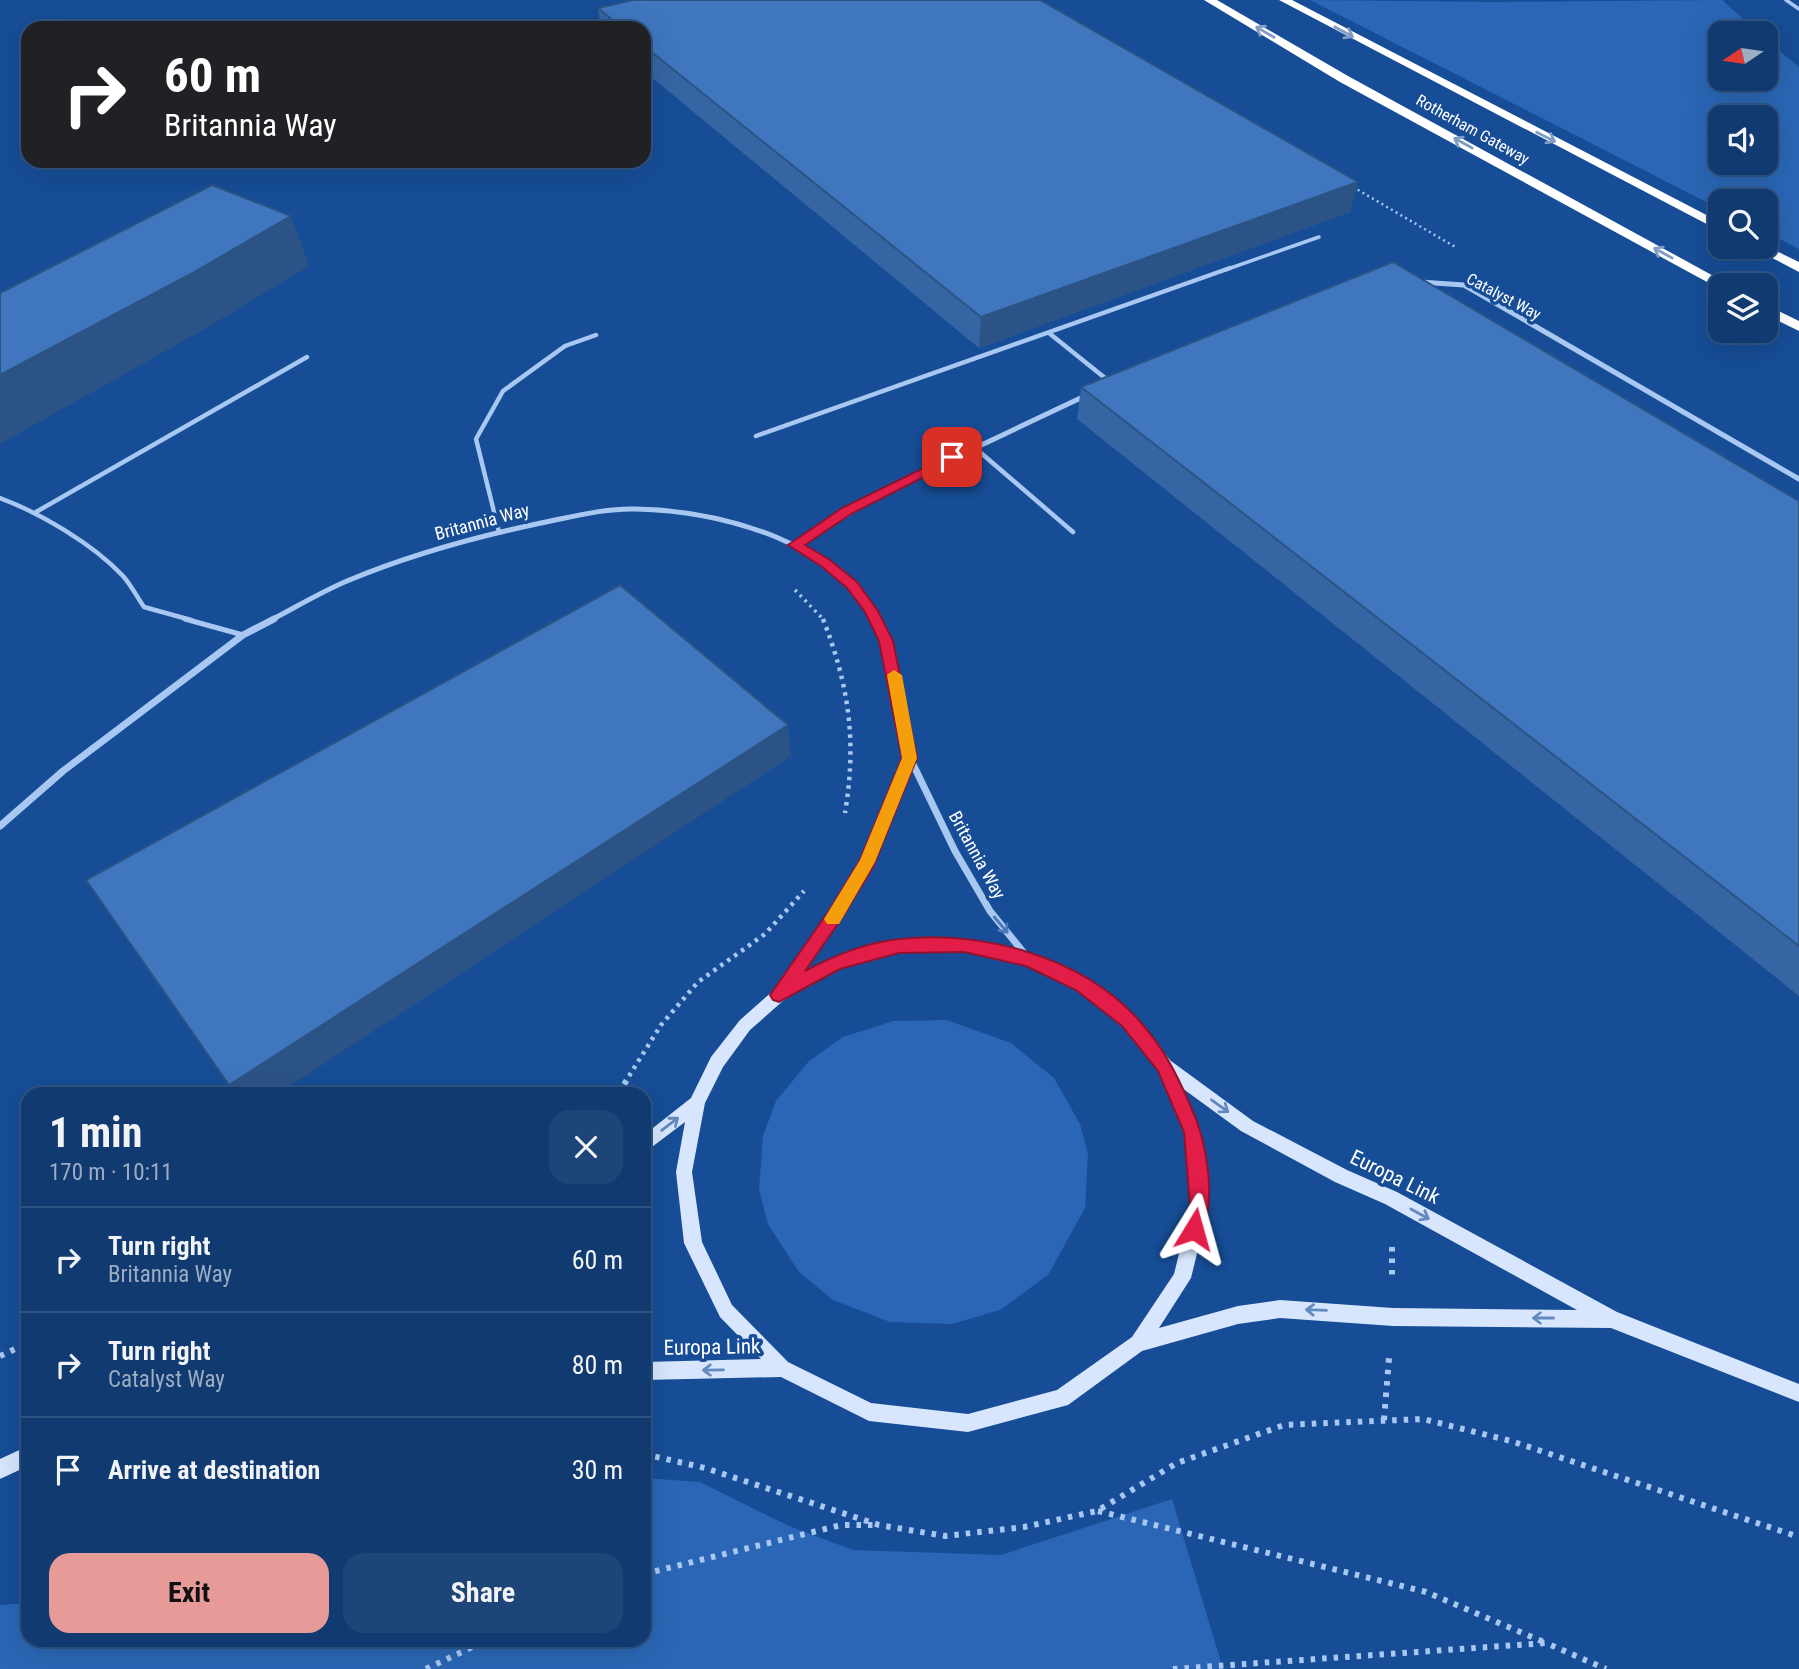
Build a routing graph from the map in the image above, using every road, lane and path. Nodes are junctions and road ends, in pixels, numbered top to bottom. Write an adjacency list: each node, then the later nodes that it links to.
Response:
1 (1209, 0): 11 (highway, Rotherham Gateway, one-way to 1)
2 (1284, 0): 6 (highway, Rotherham Gateway, one-way to 6)
3 (1786, 0): 4 (lane)
4 (1799, 9)
5 (1352, 186): 8 (path)
6 (1708, 221)
7 (1319, 237): 15 (lane)
8 (1467, 254)
9 (1778, 257): 10 (highway)
10 (1799, 268)
11 (1708, 277)
12 (1413, 282): 22 (street, Catalyst Way)
13 (1778, 316): 14 (highway)
14 (1799, 327)
15 (1049, 333): 19 (lane); 20 (lane)
16 (596, 335): 25 (lane)
17 (307, 357): 24 (lane)
18 (1123, 379): 19 (street)
19 (1112, 383): 21 (street)
20 (756, 436)
21 (974, 447): 26 (lane); 27 (street)
22 (1799, 479)
23 (0, 498): 24 (lane)
24 (36, 512): 29 (lane)
25 (499, 532): 27 (street, Britannia Way); 29 (street, Britannia Way)
26 (1073, 532)
27 (795, 545): 30 (street, Britannia Way)
28 (788, 583): 32 (path)
29 (243, 635): 31 (street, Britannia Way)
30 (909, 758): 34 (street, Britannia Way, one-way to 34); 35 (street)
31 (0, 826)
32 (843, 826)
33 (810, 885): 37 (path)
34 (1029, 959): 35 (street, Europa Link); 36 (street, Europa Link)
35 (779, 995): 38 (street, Europa Link)
36 (1165, 1066): 40 (street, Europa Link, one-way to 40); 41 (street, Europa Link)
37 (622, 1087)
38 (697, 1103): 39 (street, Europa Link, one-way to 38); 44 (street, Europa Link)
39 (651, 1139)
40 (1611, 1319): 41 (street, Europa Link, one-way to 41); 46 (street, Europa Link)
41 (1138, 1343): 44 (street, Europa Link)
42 (21, 1346): 43 (path)
43 (0, 1356)
44 (782, 1368): 45 (street, Europa Link, one-way to 45)
45 (651, 1371)
46 (1799, 1393)
47 (651, 1456): 51 (path)
48 (21, 1459): 49 (street)
49 (0, 1469)
50 (1097, 1511): 51 (path); 52 (path); 54 (path)
51 (879, 1525): 53 (path)
52 (1799, 1537)
53 (651, 1572)
54 (1546, 1643): 57 (path); 58 (path)
55 (472, 1647): 56 (path)
56 (426, 1669)
57 (1173, 1669)
58 (1606, 1669)

